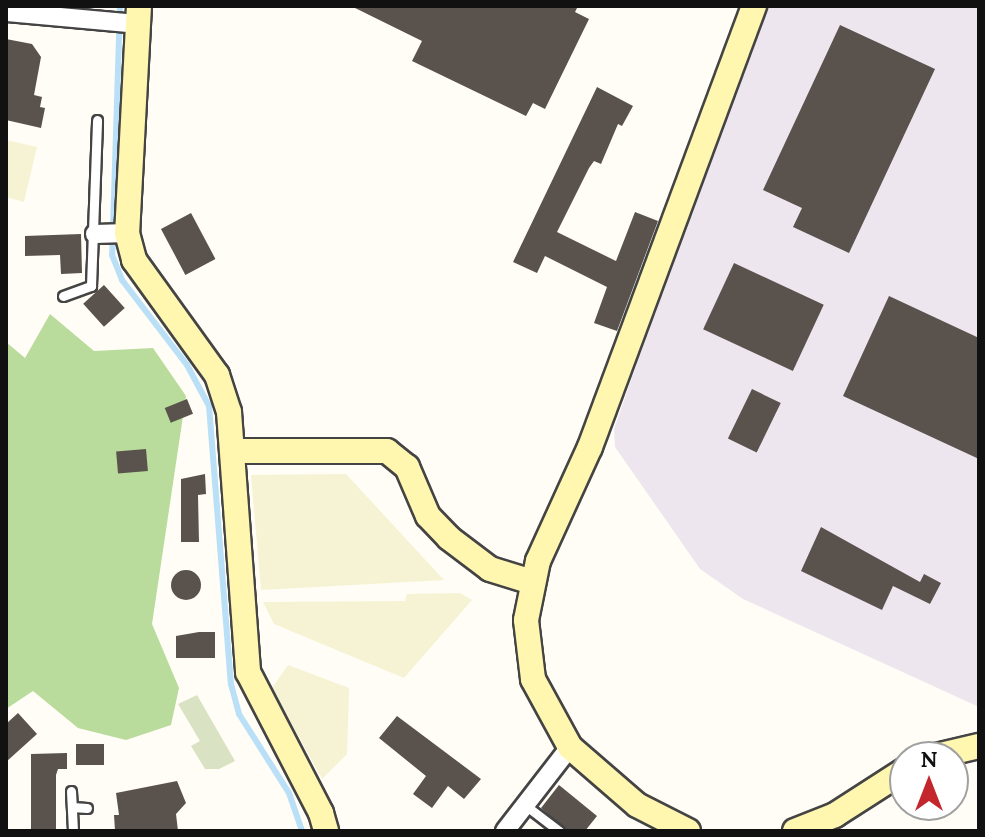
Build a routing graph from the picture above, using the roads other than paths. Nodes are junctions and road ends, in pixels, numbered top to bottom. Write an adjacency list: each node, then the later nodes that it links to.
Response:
1 (754, 6): 11 (street)
2 (26, 10): 3 (street); 4 (street)
3 (6, 12)
4 (105, 14): 5 (street)
5 (139, 15): 8 (street)
6 (97, 120): 7 (lane)
7 (95, 234): 8 (street); 9 (lane)
8 (121, 234): 10 (street)
9 (63, 296)
10 (235, 451): 11 (street); 19 (street)
11 (532, 582): 12 (street)
12 (570, 747): 15 (street); 22 (street)
13 (889, 780): 23 (street)
14 (71, 791): 16 (lane)
15 (525, 805): 20 (street); 21 (lane)
16 (72, 807): 17 (lane); 18 (lane)
17 (87, 808)
18 (73, 831)
19 (326, 831)
20 (505, 831)
21 (559, 831)
22 (688, 831)
23 (795, 831)

